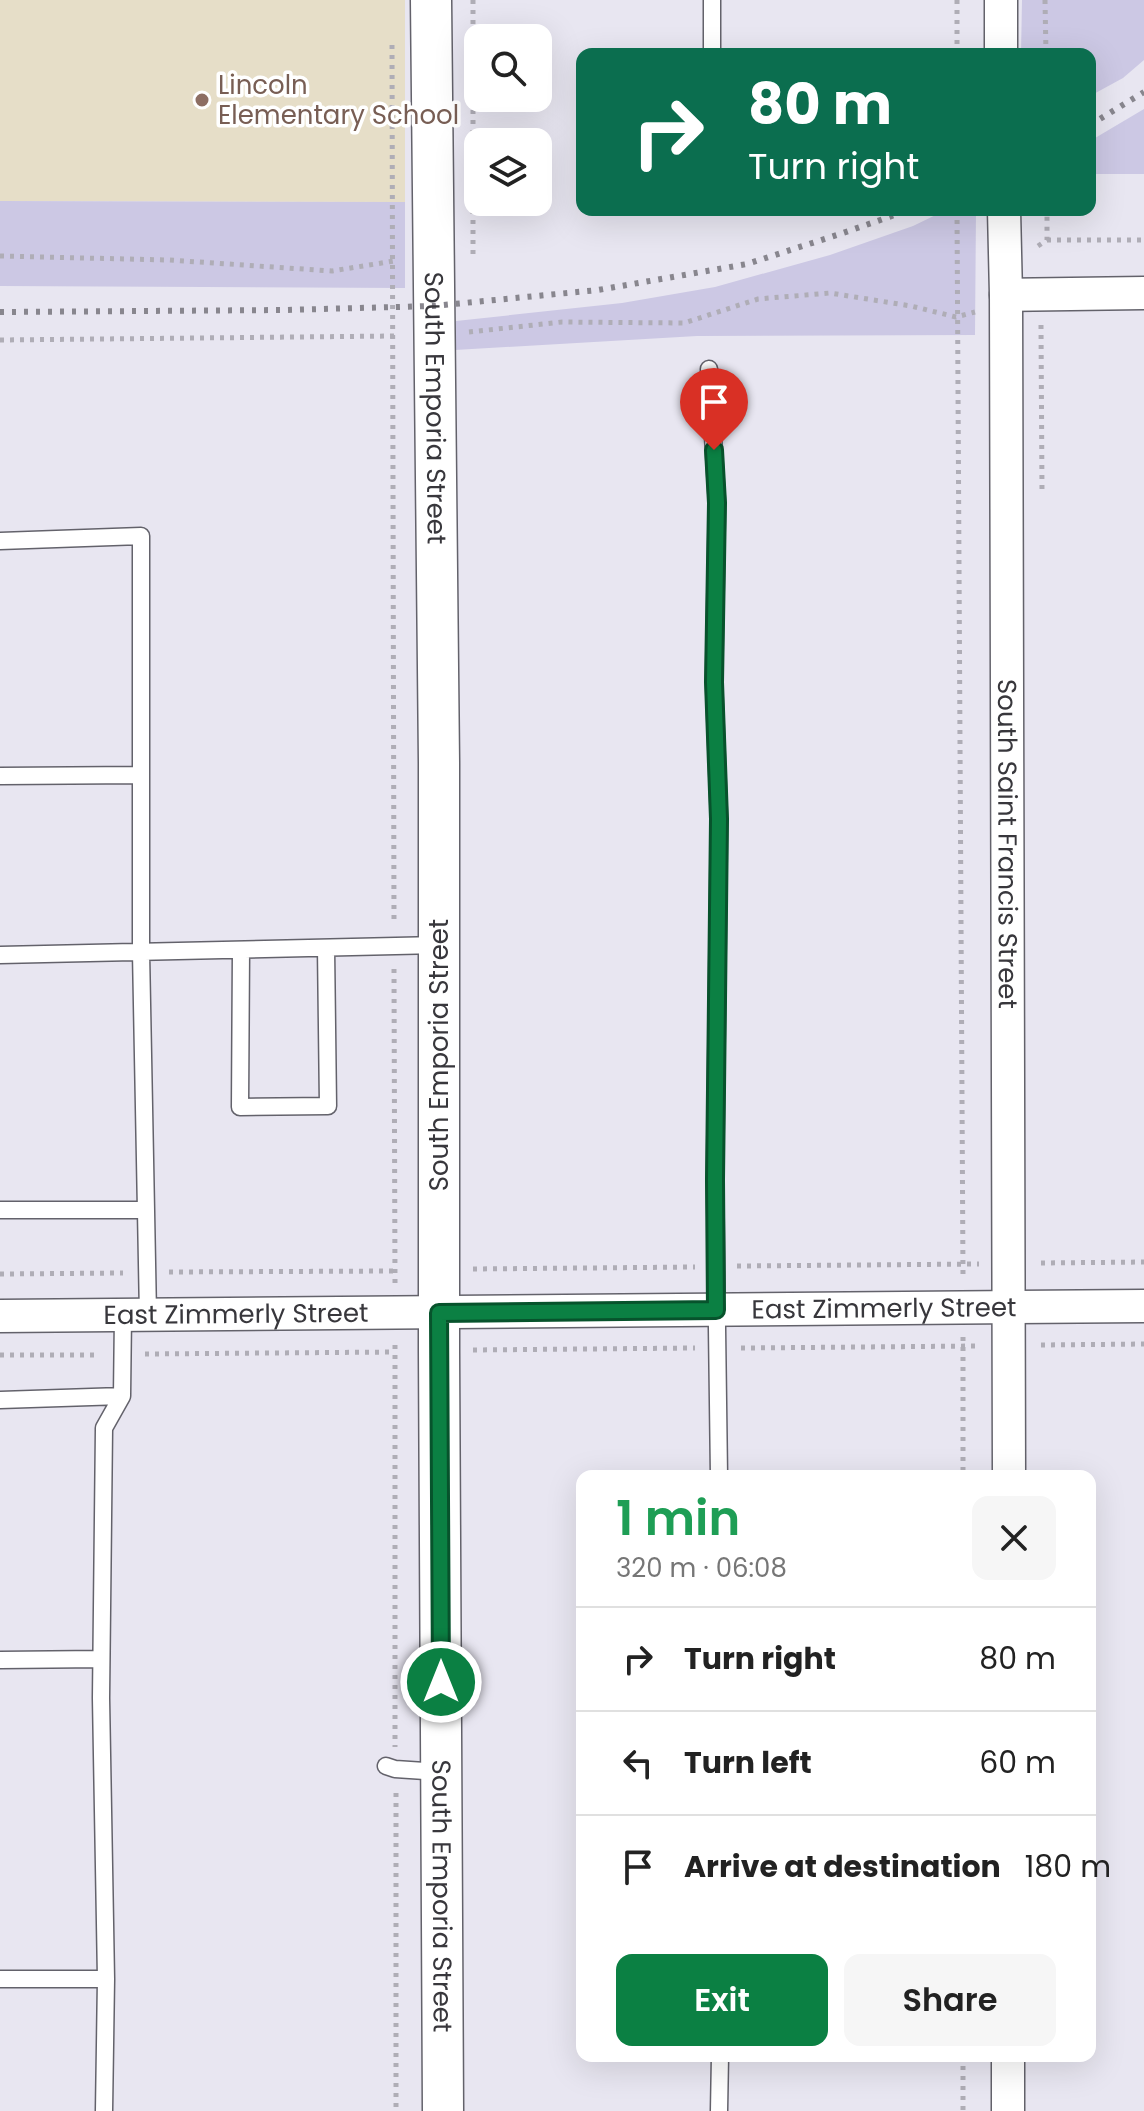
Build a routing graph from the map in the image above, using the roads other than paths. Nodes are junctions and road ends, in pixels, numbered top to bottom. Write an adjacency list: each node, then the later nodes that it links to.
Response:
1 (431, 0): 13 (street, South Emporia Street)
2 (712, 0): 4 (lane)
3 (1001, 0): 5 (street)
4 (712, 48)
5 (1001, 48)
6 (1004, 216): 8 (street, South Saint Francis Street)
7 (1144, 293): 8 (street)
8 (1006, 295): 21 (street, South Saint Francis Street)
9 (709, 369): 22 (lane)
10 (0, 541): 11 (lane)
11 (141, 775): 12 (lane); 16 (lane)
12 (0, 776)
13 (439, 945): 14 (lane); 25 (street, South Emporia Street)
14 (326, 948): 15 (lane); 15 (lane)
15 (241, 950): 16 (lane)
16 (141, 952): 17 (lane); 19 (lane)
17 (0, 955)
18 (0, 1210): 19 (lane)
19 (145, 1210): 23 (lane)
20 (1144, 1306): 21 (street, East Zimmerly Street)
21 (1010, 1307): 22 (street, East Zimmerly Street); 29 (street, South Saint Francis Street)
22 (716, 1310): 25 (street, East Zimmerly Street); 28 (lane)
23 (136, 1315): 24 (street, East Zimmerly Street); 25 (street, East Zimmerly Street); 26 (lane)
24 (0, 1316)
25 (439, 1332): 33 (street, South Emporia Street)
26 (122, 1396): 27 (lane); 30 (lane)
27 (0, 1400)
28 (719, 1470)
29 (1009, 1470)
30 (101, 1659): 31 (lane); 35 (lane)
31 (0, 1660)
32 (391, 1767): 33 (lane)
33 (442, 1772): 39 (street, South Emporia Street)
34 (0, 1979): 35 (lane)
35 (106, 1979): 38 (lane)
36 (720, 2062): 40 (lane)
37 (1008, 2062): 41 (street)
38 (104, 2111)
39 (443, 2111)
40 (719, 2111)
41 (1008, 2111)

